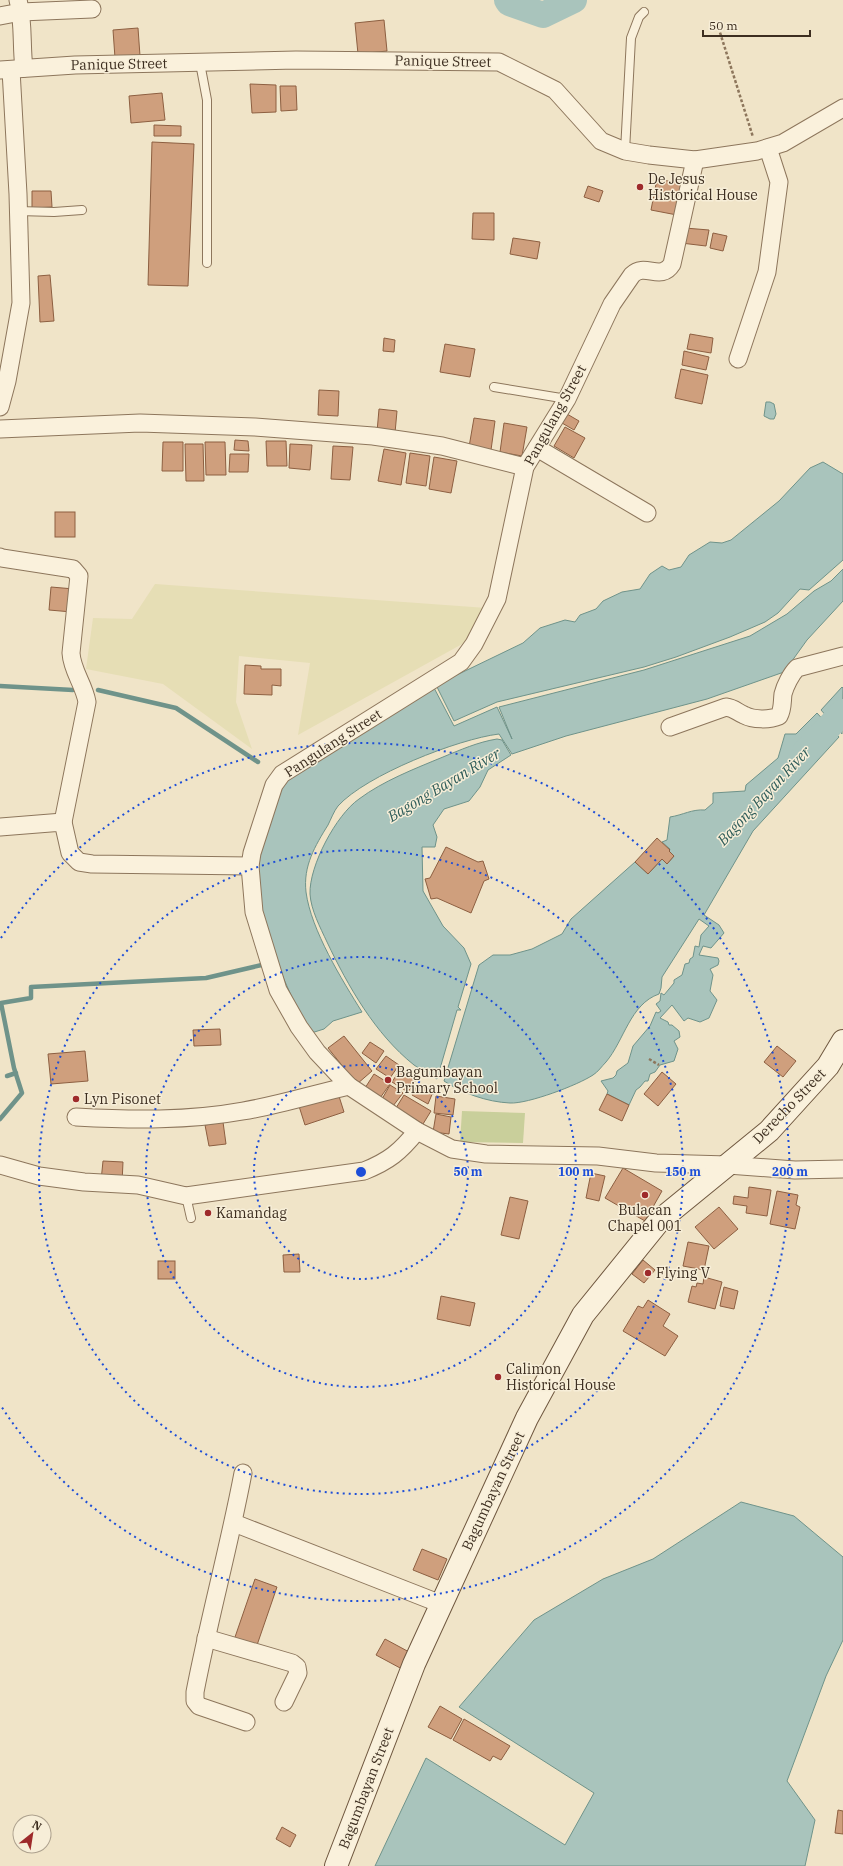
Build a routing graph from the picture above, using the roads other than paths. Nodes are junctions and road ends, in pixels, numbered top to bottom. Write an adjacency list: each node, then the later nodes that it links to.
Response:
1 (19, 6): 2 (street); 4 (street); 6 (street)
2 (92, 9)
3 (644, 12): 9 (lane)
4 (0, 16)
5 (200, 63): 6 (street, Panique Street); 9 (street, Panique Street); 13 (lane)
6 (12, 70): 11 (street)
7 (843, 108): 8 (street, Panique Street)
8 (763, 149): 10 (street, Panique Street); 14 (street)
9 (625, 151): 10 (street, Panique Street)
10 (694, 160): 16 (street, Pangulang Street)
11 (18, 210): 12 (lane); 17 (street)
12 (82, 210)
13 (207, 263)
14 (738, 359)
15 (494, 387): 16 (lane)
16 (567, 399): 19 (street, Pangulang Street)
17 (0, 407)
18 (0, 429): 20 (street)
19 (537, 448): 20 (street, Pangulang Street); 21 (street)
20 (525, 467): 27 (street, Pangulang Street)
21 (647, 513)
22 (0, 557): 25 (street)
23 (843, 656): 24 (street)
24 (670, 727)
25 (63, 822): 26 (street); 27 (street)
26 (0, 827)
27 (250, 866): 29 (street, Pangulang Street)
28 (843, 1041): 33 (main road, Derecho Street)
29 (349, 1086): 30 (street); 31 (street, Pangulang Street)
30 (76, 1117)
31 (416, 1131): 33 (street, Pangulang Street); 35 (street)
32 (0, 1165): 35 (street)
33 (728, 1165): 34 (street, Pangulang Street); 39 (main road, Bagumbayan Street)
34 (843, 1170)
35 (186, 1196): 36 (lane)
36 (191, 1218)
37 (243, 1473): 38 (street)
38 (234, 1523): 39 (street); 40 (street)
39 (441, 1604): 43 (main road, Bagumbayan Street)
40 (206, 1638): 41 (street); 42 (street)
41 (284, 1702)
42 (246, 1722)
43 (336, 1866)

